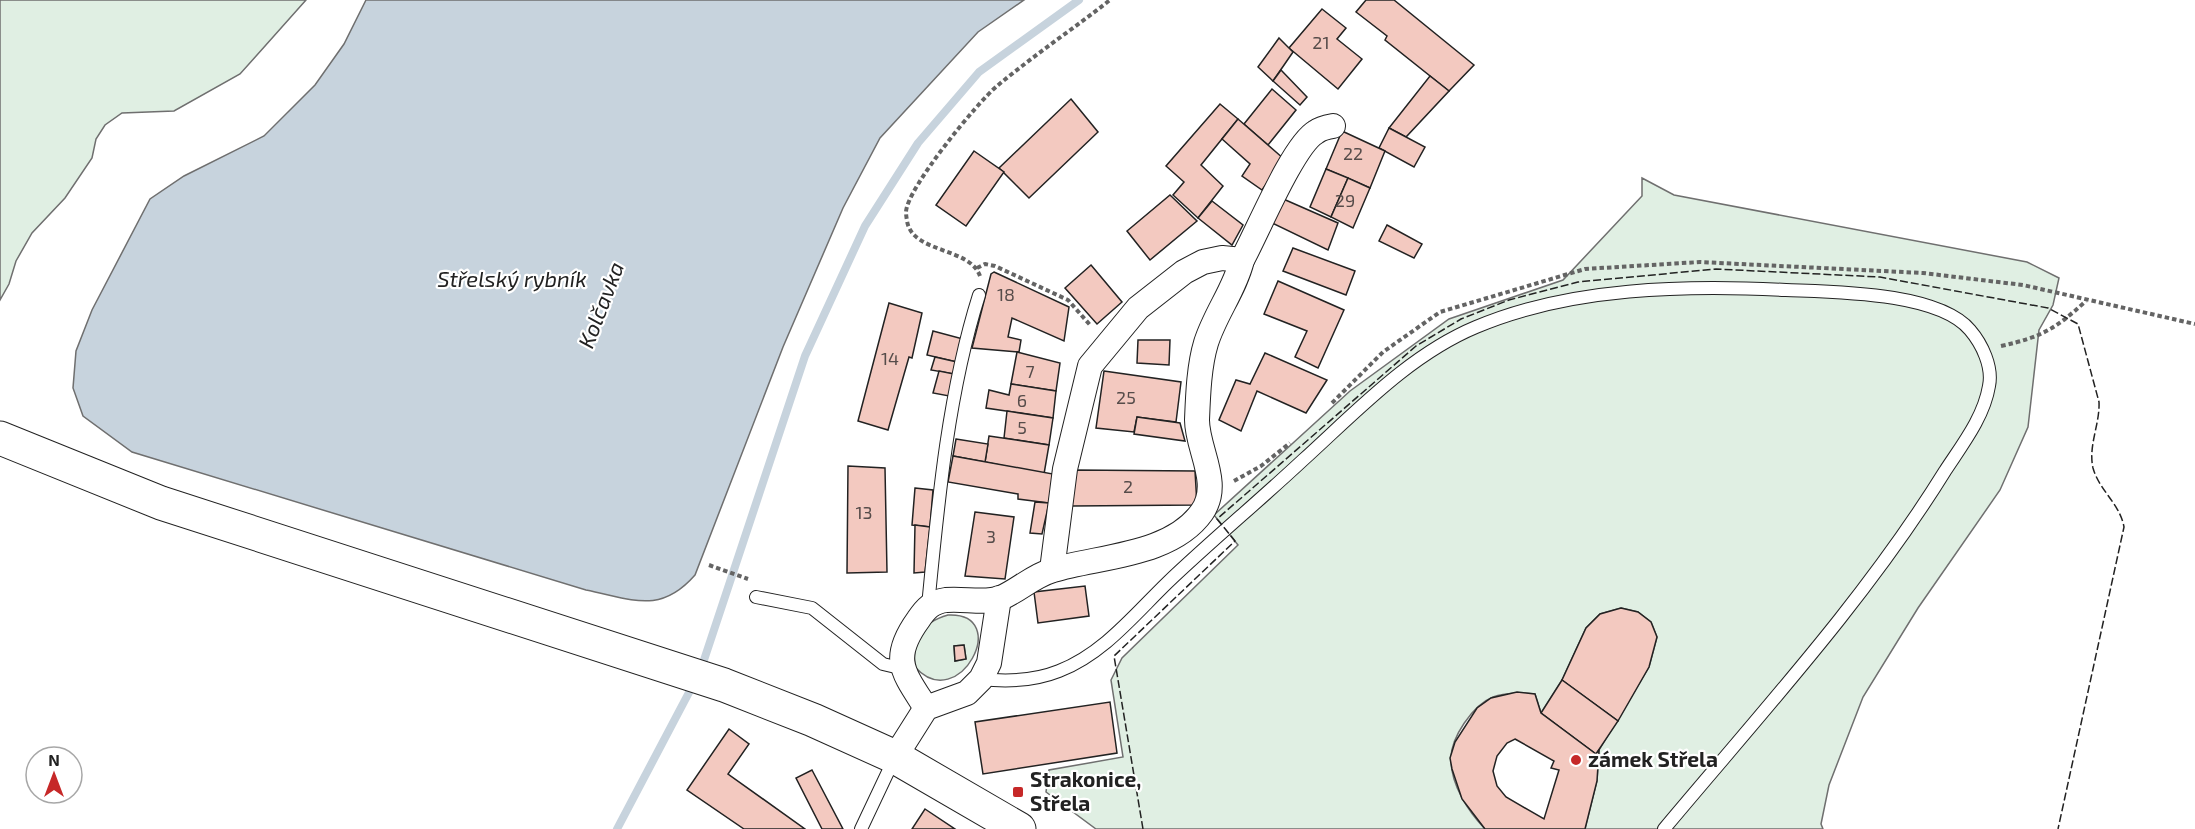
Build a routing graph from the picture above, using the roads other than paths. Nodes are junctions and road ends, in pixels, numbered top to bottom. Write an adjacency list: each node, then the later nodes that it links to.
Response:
1 (1333, 126): 2 (street)
2 (1242, 260): 5 (street); 5 (street)
3 (979, 295): 8 (lane)
4 (0, 438): 12 (main road)
5 (1052, 570): 7 (street)
6 (756, 597): 9 (lane)
7 (999, 598): 8 (street); 10 (street)
8 (928, 606): 9 (street)
9 (904, 669): 11 (street)
10 (981, 680): 11 (street); 15 (lane)
11 (926, 708): 12 (street)
12 (895, 757): 13 (lane); 14 (main road)
13 (861, 829)
14 (1019, 829)
15 (1664, 829)

